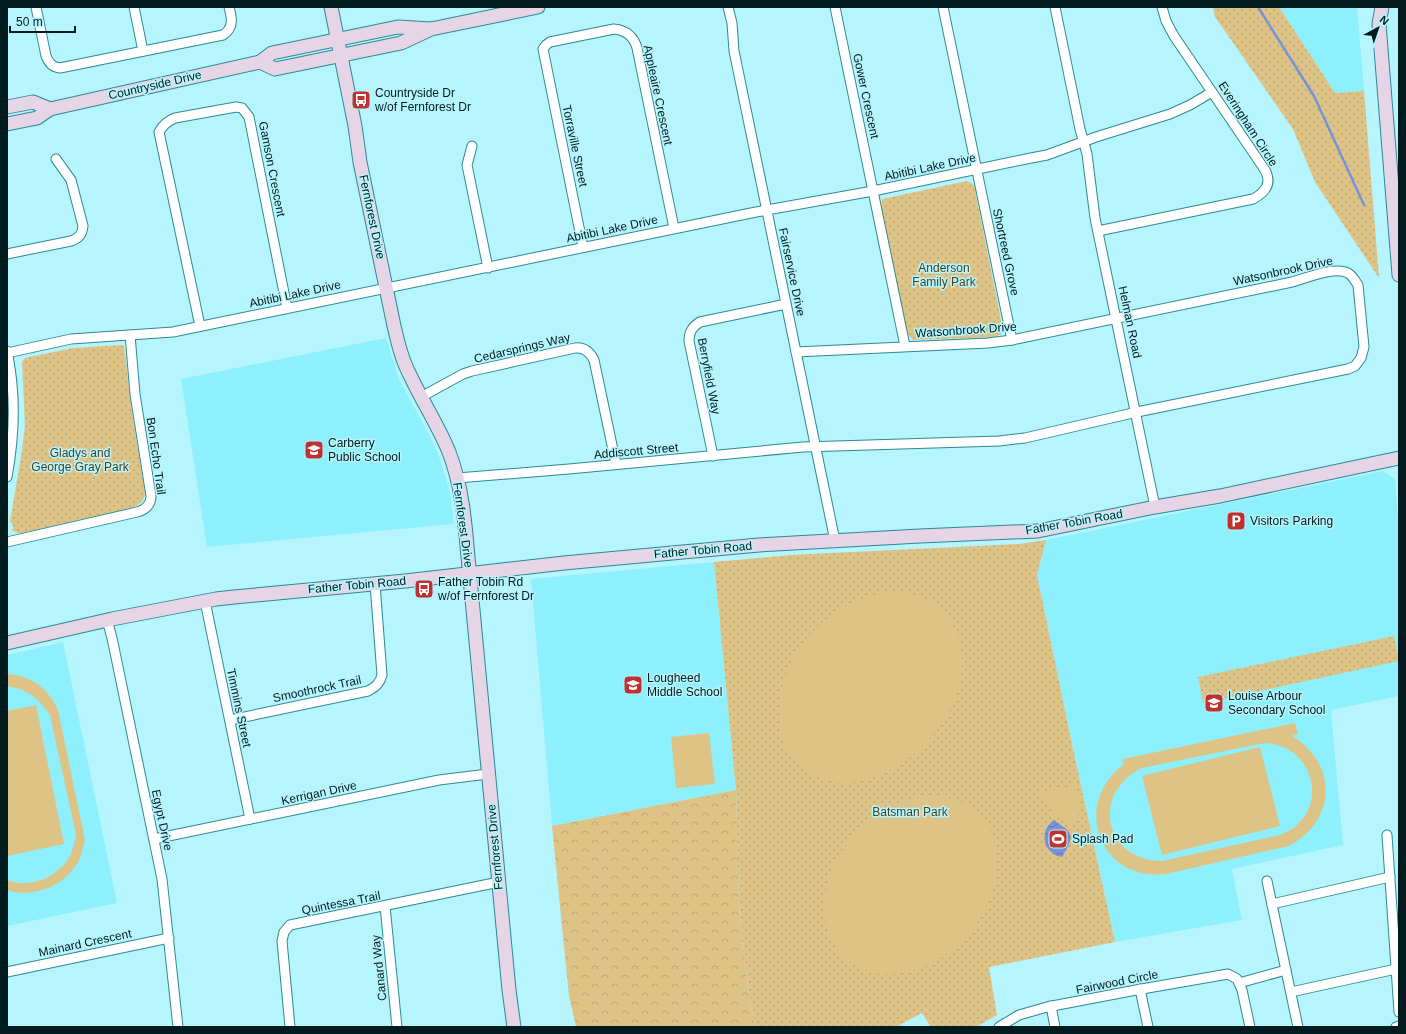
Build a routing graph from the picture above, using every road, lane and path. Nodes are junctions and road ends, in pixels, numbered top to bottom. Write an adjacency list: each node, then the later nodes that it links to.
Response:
1 (36, 7): 17 (street)
2 (134, 7): 17 (street)
3 (229, 7): 17 (street)
4 (331, 7): 15 (street, Fernforest Drive)
5 (538, 7): 14 (street, Countryside Drive)
6 (728, 7): 29 (street, Fairservice Drive)
7 (835, 7): 28 (street, Gower Crescent)
8 (943, 7): 27 (street)
9 (1055, 7): 24 (street)
10 (1162, 7): 20 (street, Everingham Circle)
11 (1372, 7): 13 (street)
12 (1382, 7): 13 (street)
13 (1379, 24): 35 (street)
14 (431, 29): 15 (street, Countryside Drive); 18 (street, Countryside Drive)
15 (338, 39): 18 (street, Fernforest Drive); 19 (street, Countryside Drive)
16 (543, 49): 30 (street, Appleaire Crescent); 32 (street, Torraville Street)
17 (143, 51)
18 (341, 56): 19 (street, Countryside Drive); 36 (street, Fernforest Drive)
19 (260, 62): 22 (street, Countryside Drive)
20 (1212, 92): 24 (street, Abitibi Lake Drive); 31 (street, Everingham Circle)
21 (7, 107): 22 (street)
22 (50, 109): 23 (street, Countryside Drive)
23 (7, 124)
24 (1084, 142): 27 (street, Abitibi Lake Drive); 31 (street, Helman Road)
25 (472, 146): 34 (street)
26 (56, 160): 33 (street)
27 (976, 169): 28 (street, Abitibi Lake Drive); 42 (street, Shortreed Grove)
28 (873, 191): 29 (street, Abitibi Lake Drive); 43 (street, Gower Crescent)
29 (767, 209): 30 (street, Abitibi Lake Drive); 37 (street, Fairservice Drive)
30 (674, 228): 32 (street, Abitibi Lake Drive)
31 (1098, 231): 39 (street, Helman Road)
32 (583, 247): 34 (street, Abitibi Lake Drive)
33 (7, 254)
34 (488, 268): 36 (street, Abitibi Lake Drive)
35 (1399, 275)
36 (386, 288): 38 (street, Abitibi Lake Drive); 46 (street, Fernforest Drive)
37 (786, 304): 45 (street, Fairservice Drive); 49 (street, Berryfield Way)
38 (287, 308): 40 (street, Abitibi Lake Drive); 40 (street, Gamson Crescent)
39 (1116, 318): 42 (street, Watsonbrook Drive); 47 (street, Helman Road); 47 (street, Watsonbrook Drive)
40 (200, 326): 41 (street, Abitibi Lake Drive)
41 (130, 335): 44 (street, Abitibi Lake Drive); 56 (street, Bon Echo Trail)
42 (1012, 340): 43 (street, Watsonbrook Drive)
43 (905, 346): 45 (street, Watsonbrook Drive)
44 (7, 352): 52 (street)
45 (796, 352): 48 (street, Fairservice Drive)
46 (421, 397): 51 (street, Cedarsprings Way); 53 (street, Fernforest Drive)
47 (1137, 412): 48 (street, Watsonbrook Drive); 54 (street, Helman Road)
48 (816, 447): 49 (street, Addiscott Street); 55 (street, Fairservice Drive)
49 (713, 456): 51 (street, Addiscott Street)
50 (1399, 458): 54 (street, Father Tobin Road)
51 (616, 464): 53 (street, Addiscott Street)
52 (7, 473)
53 (457, 478): 57 (street, Fernforest Drive)
54 (1155, 507): 55 (street, Father Tobin Road)
55 (835, 541): 57 (street, Father Tobin Road)
56 (7, 542)
57 (470, 573): 58 (street, Father Tobin Road); 63 (street, Fernforest Drive)
58 (375, 584): 59 (street, Father Tobin Road); 62 (street, Smoothrock Trail)
59 (205, 601): 60 (street, Father Tobin Road); 62 (street, Timmins Street)
60 (107, 620): 61 (street, Father Tobin Road); 66 (street, Egypt Drive)
61 (7, 643)
62 (230, 720): 64 (street, Timmins Street)
63 (488, 774): 64 (street, Kerrigan Drive); 69 (street, Fernforest Drive)
64 (250, 819): 66 (street, Kerrigan Drive)
65 (1387, 835): 67 (street)
66 (154, 839): 72 (street, Egypt Drive)
67 (1390, 877): 70 (street); 73 (street)
68 (1267, 881): 70 (street)
69 (499, 882): 71 (street, Quintessa Trail); 84 (street, Fernforest Drive)
70 (1272, 904): 74 (street)
71 (385, 906): 82 (street, Quintessa Trail); 83 (street, Canard Way)
72 (169, 938): 75 (street, Mainard Crescent); 81 (street, Egypt Drive)
73 (1396, 969): 78 (street); 80 (street)
74 (1286, 970): 76 (street); 78 (street)
75 (7, 972)
76 (1239, 983): 77 (street, Fairwood Circle); 88 (street)
77 (1140, 989): 79 (street, Fairwood Circle); 87 (street)
78 (1291, 992): 89 (street)
79 (1051, 1006): 85 (street, Fairwood Circle); 86 (street)
80 (1399, 1012)
81 (178, 1027)
82 (290, 1027)
83 (397, 1027)
84 (514, 1027)
85 (999, 1027)
86 (1055, 1027)
87 (1148, 1027)
88 (1250, 1027)
89 (1298, 1027)

